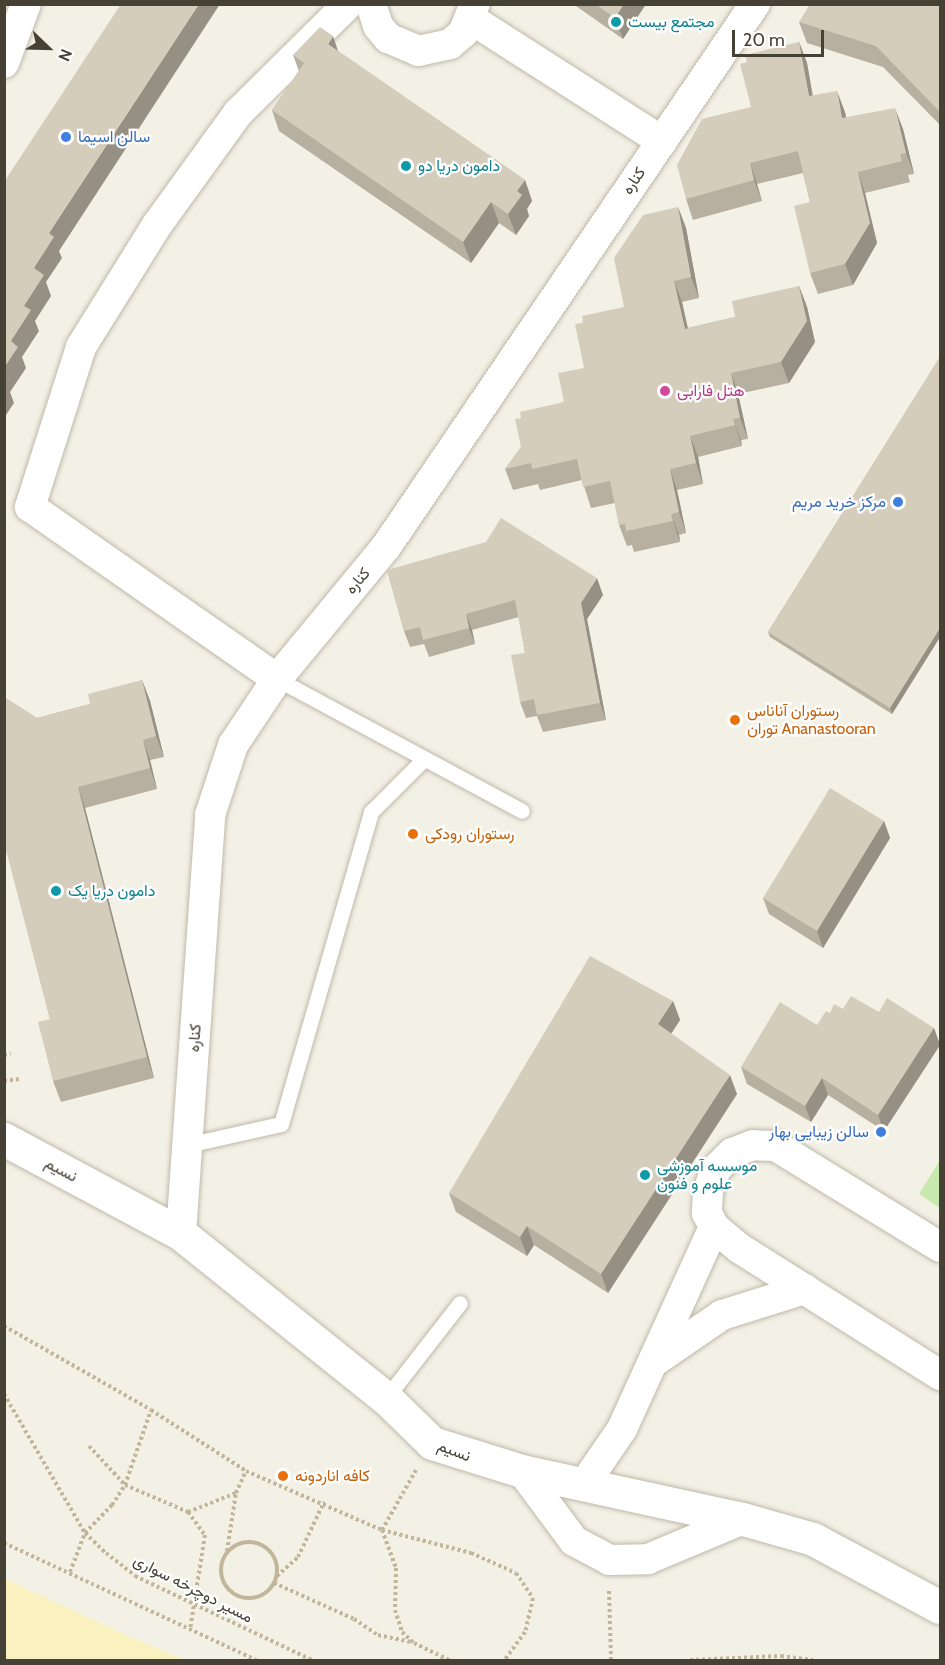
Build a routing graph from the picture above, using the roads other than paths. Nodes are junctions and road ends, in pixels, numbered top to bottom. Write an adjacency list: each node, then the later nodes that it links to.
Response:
1 (26, 4): 6 (street)
2 (348, 4): 8 (street)
3 (371, 4): 5 (street)
4 (755, 4): 7 (street, کناره)
5 (473, 12): 7 (street)
6 (4, 63)
7 (662, 141): 8 (street, کناره)
8 (277, 679): 9 (lane); 12 (street, کناره)
9 (424, 759): 10 (lane); 12 (lane)
10 (522, 811)
11 (4, 1139): 14 (street, نسیم)
12 (188, 1145): 14 (street, کناره)
13 (714, 1227): 15 (street); 16 (street); 18 (street)
14 (181, 1234): 20 (street, نسیم)
15 (940, 1247)
16 (805, 1289): 18 (street); 19 (street)
17 (460, 1303): 20 (lane)
18 (655, 1361): 22 (street)
19 (940, 1375)
20 (386, 1398): 21 (street, نسیم)
21 (522, 1471): 22 (street, نسیم); 23 (street)
22 (585, 1483): 23 (street, نسیم)
23 (743, 1519): 24 (street, نسیم)
24 (940, 1607)

